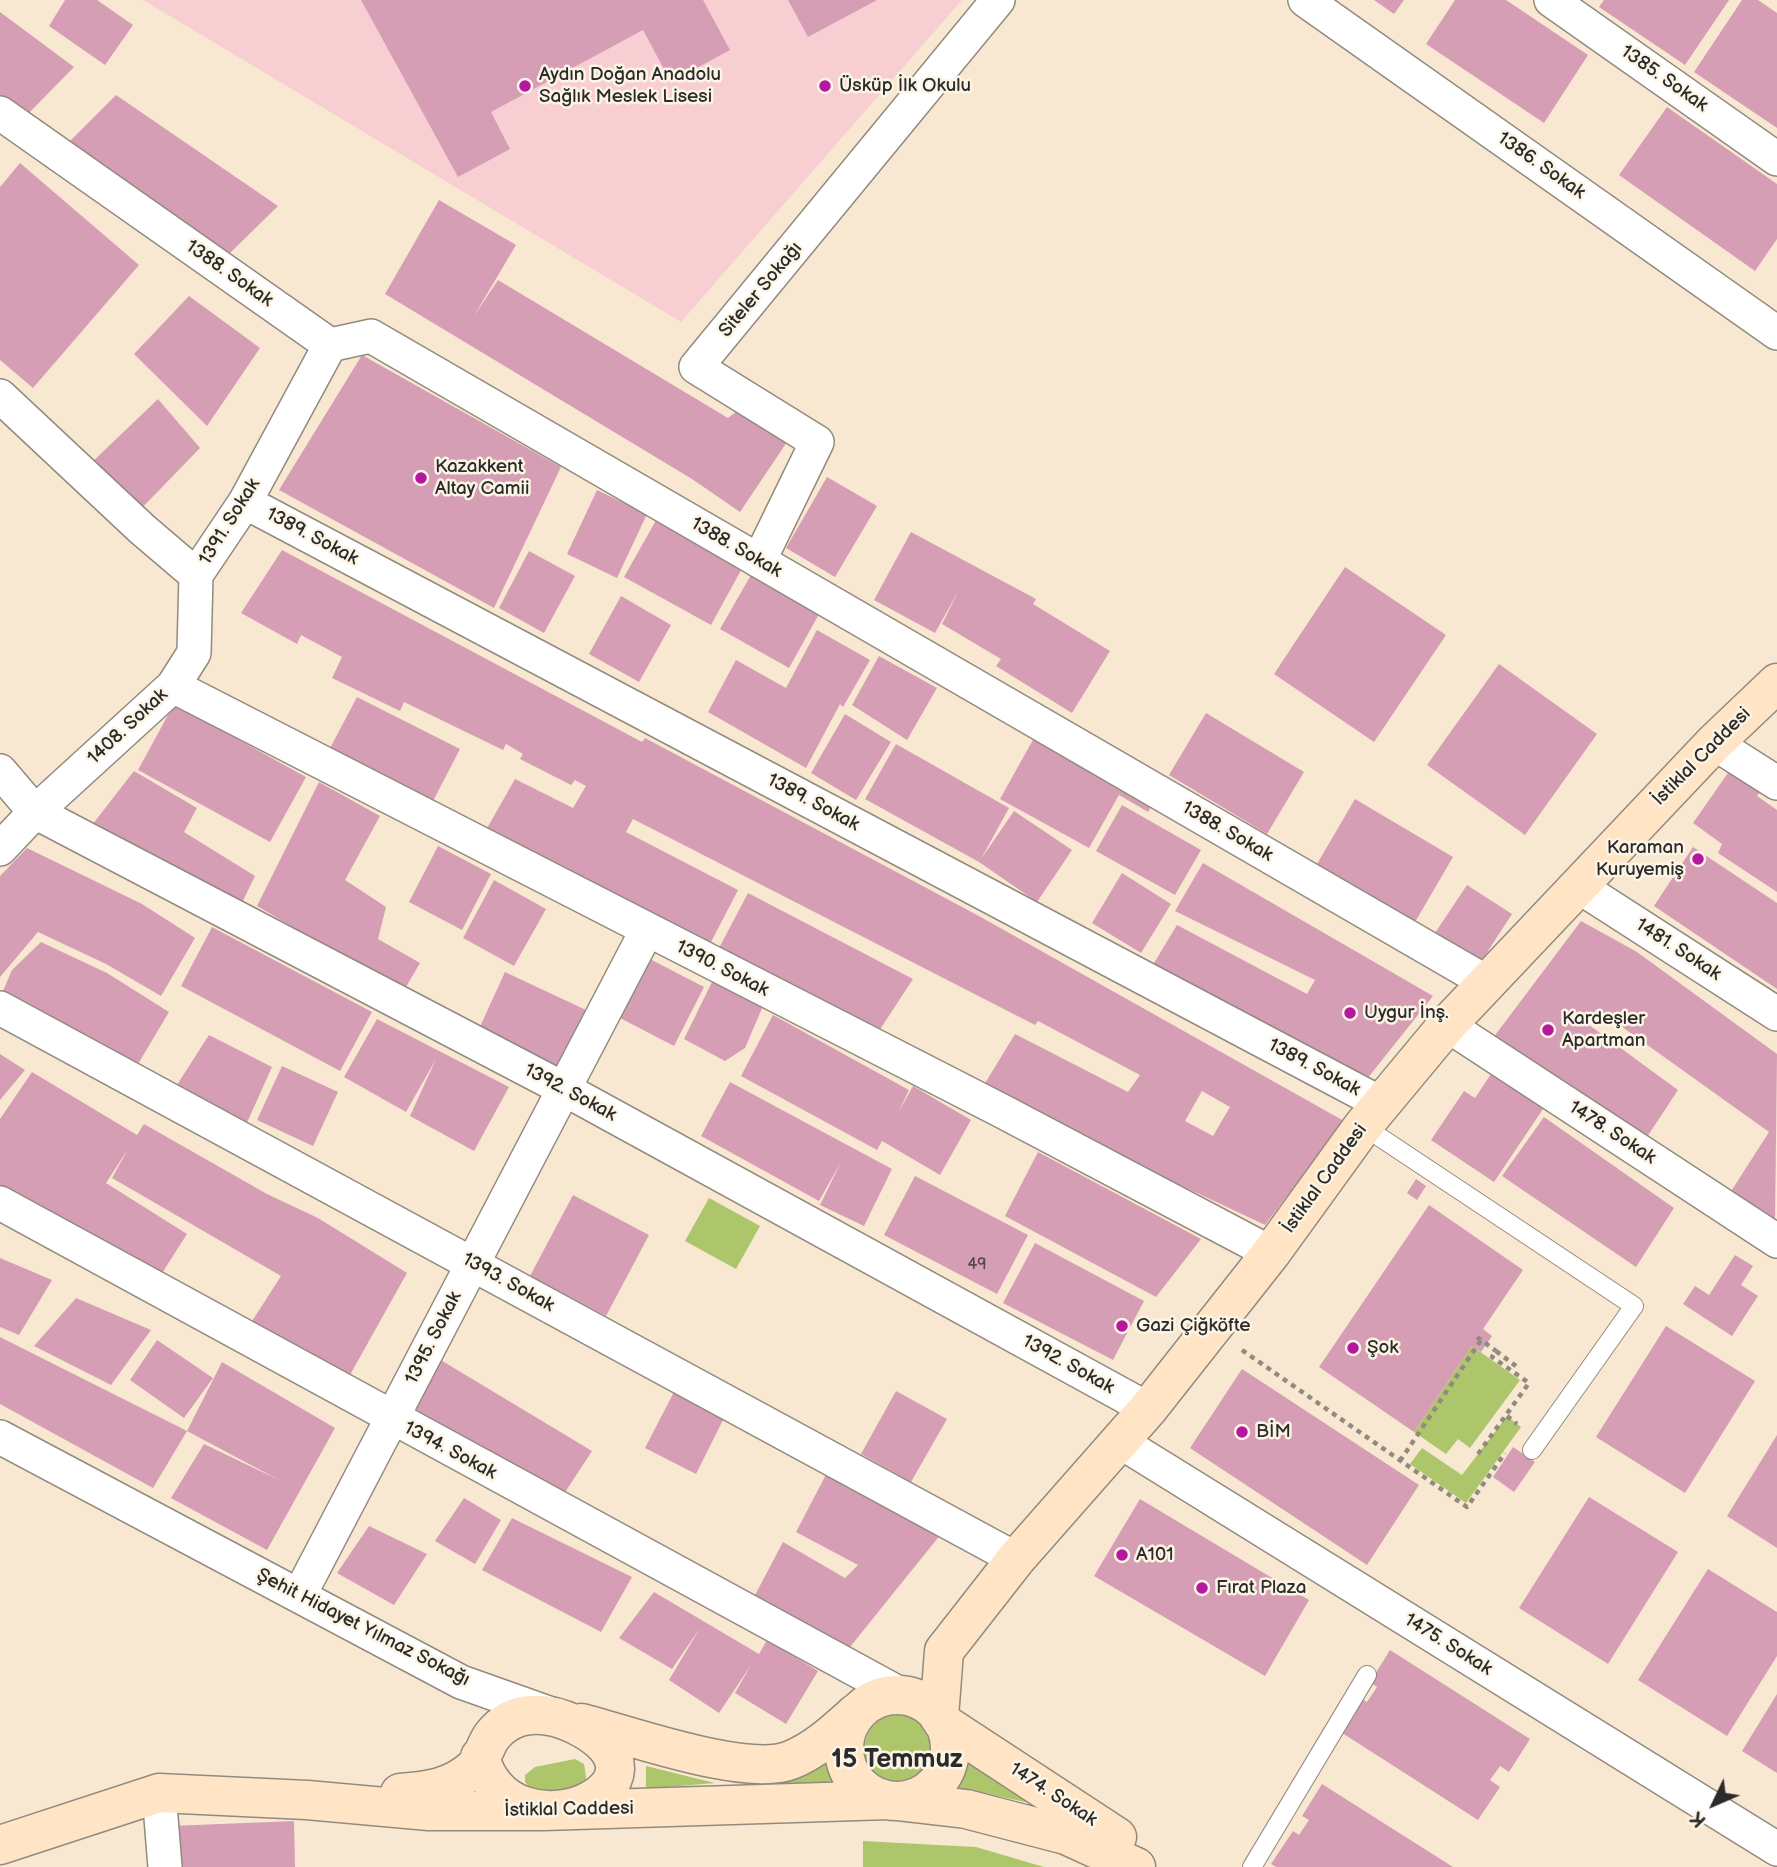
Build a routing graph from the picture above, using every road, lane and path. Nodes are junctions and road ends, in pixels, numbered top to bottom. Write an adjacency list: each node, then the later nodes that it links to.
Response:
1 (998, 0): 10 (street, Siteler Sokağı)
2 (1305, 0): 6 (street, 1386. Sokak)
3 (1551, 0): 5 (street, 1385. Sokak)
4 (0, 113): 7 (street, 1388. Sokak)
5 (1777, 159)
6 (1777, 333)
7 (330, 345): 9 (street, 1391. Sokak); 10 (street, 1388. Sokak)
8 (0, 396): 11 (street, 1391. Sokak)
9 (245, 502): 11 (street, 1391. Sokak); 26 (street, 1389. Sokak)
10 (759, 561): 21 (street, 1388. Sokak)
11 (196, 575): 13 (street, 1408. Sokak)
12 (1777, 683): 14 (street, İstiklal Caddesi)
13 (173, 686): 17 (street, 1408. Sokak); 20 (street, 1390. Sokak)
14 (1714, 743): 16 (street); 19 (street, İstiklal Caddesi)
15 (0, 771): 17 (street, 1392. Sokak)
16 (1777, 783)
17 (35, 812): 18 (street, 1408. Sokak); 25 (street, 1392. Sokak)
18 (0, 849)
19 (1578, 886): 21 (street, İstiklal Caddesi); 23 (street, 1481. Sokak)
20 (647, 930): 25 (street, 1395. Sokak); 29 (street, 1390. Sokak)
21 (1488, 983): 24 (street, İstiklal Caddesi)
22 (0, 1007): 30 (street, 1393. Sokak)
23 (1777, 1014)
24 (1447, 1025): 26 (street, İstiklal Caddesi); 28 (street, 1478. Sokak)
25 (564, 1089): 30 (street, 1395. Sokak); 34 (street, 1392. Sokak)
26 (1372, 1115): 29 (street, İstiklal Caddesi); 40 (lane)
27 (0, 1203): 36 (street, 1394. Sokak)
28 (1777, 1241)
29 (1271, 1253): 31 (street, İstiklal Caddesi)
30 (472, 1264): 36 (street, 1395. Sokak); 44 (street, 1393. Sokak)
31 (1212, 1327): 34 (street, İstiklal Caddesi); 43 (path)
32 (1496, 1351): 33 (path); 35 (path); 43 (path)
33 (1516, 1366)
34 (1148, 1409): 39 (street, İstiklal Caddesi)
35 (1507, 1416): 37 (path); 42 (path)
36 (392, 1419): 45 (street, 1395. Sokak); 48 (street, 1394. Sokak)
37 (1522, 1428)
38 (0, 1437): 45 (street, Şehit Hidayet Yılmaz Sokağı)
39 (1119, 1441): 44 (street, İstiklal Caddesi); 58 (street, 1475. Sokak)
40 (1532, 1450)
41 (1506, 1451): 43 (path)
42 (1478, 1454)
43 (1400, 1461)
44 (1016, 1559): 51 (street, İstiklal Caddesi)
45 (299, 1596): 47 (street, Şehit Hidayet Yılmaz Sokağı)
46 (1367, 1675): 62 (lane)
47 (461, 1682): 50 (street, Şehit Hidayet Yılmaz Sokağı); 52 (street)
48 (902, 1695): 49 (street); 51 (street)
49 (858, 1712): 50 (street, Şehit Hidayet Yılmaz Sokağı); 55 (street)
50 (559, 1717): 52 (street); 56 (street)
51 (941, 1720): 55 (street); 61 (street, 1474. Sokak)
52 (480, 1758): 54 (street); 56 (street)
53 (159, 1793): 54 (street, İstiklal Caddesi); 57 (street, İstiklal Caddesi); 59 (street)
54 (307, 1800): 56 (street, İstiklal Caddesi)
55 (888, 1800): 56 (street, İstiklal Caddesi); 60 (street, İstiklal Caddesi)
56 (544, 1811)
57 (4, 1840)
58 (1777, 1849)
59 (166, 1867)
60 (1136, 1867)
61 (1163, 1867)
62 (1252, 1867)

